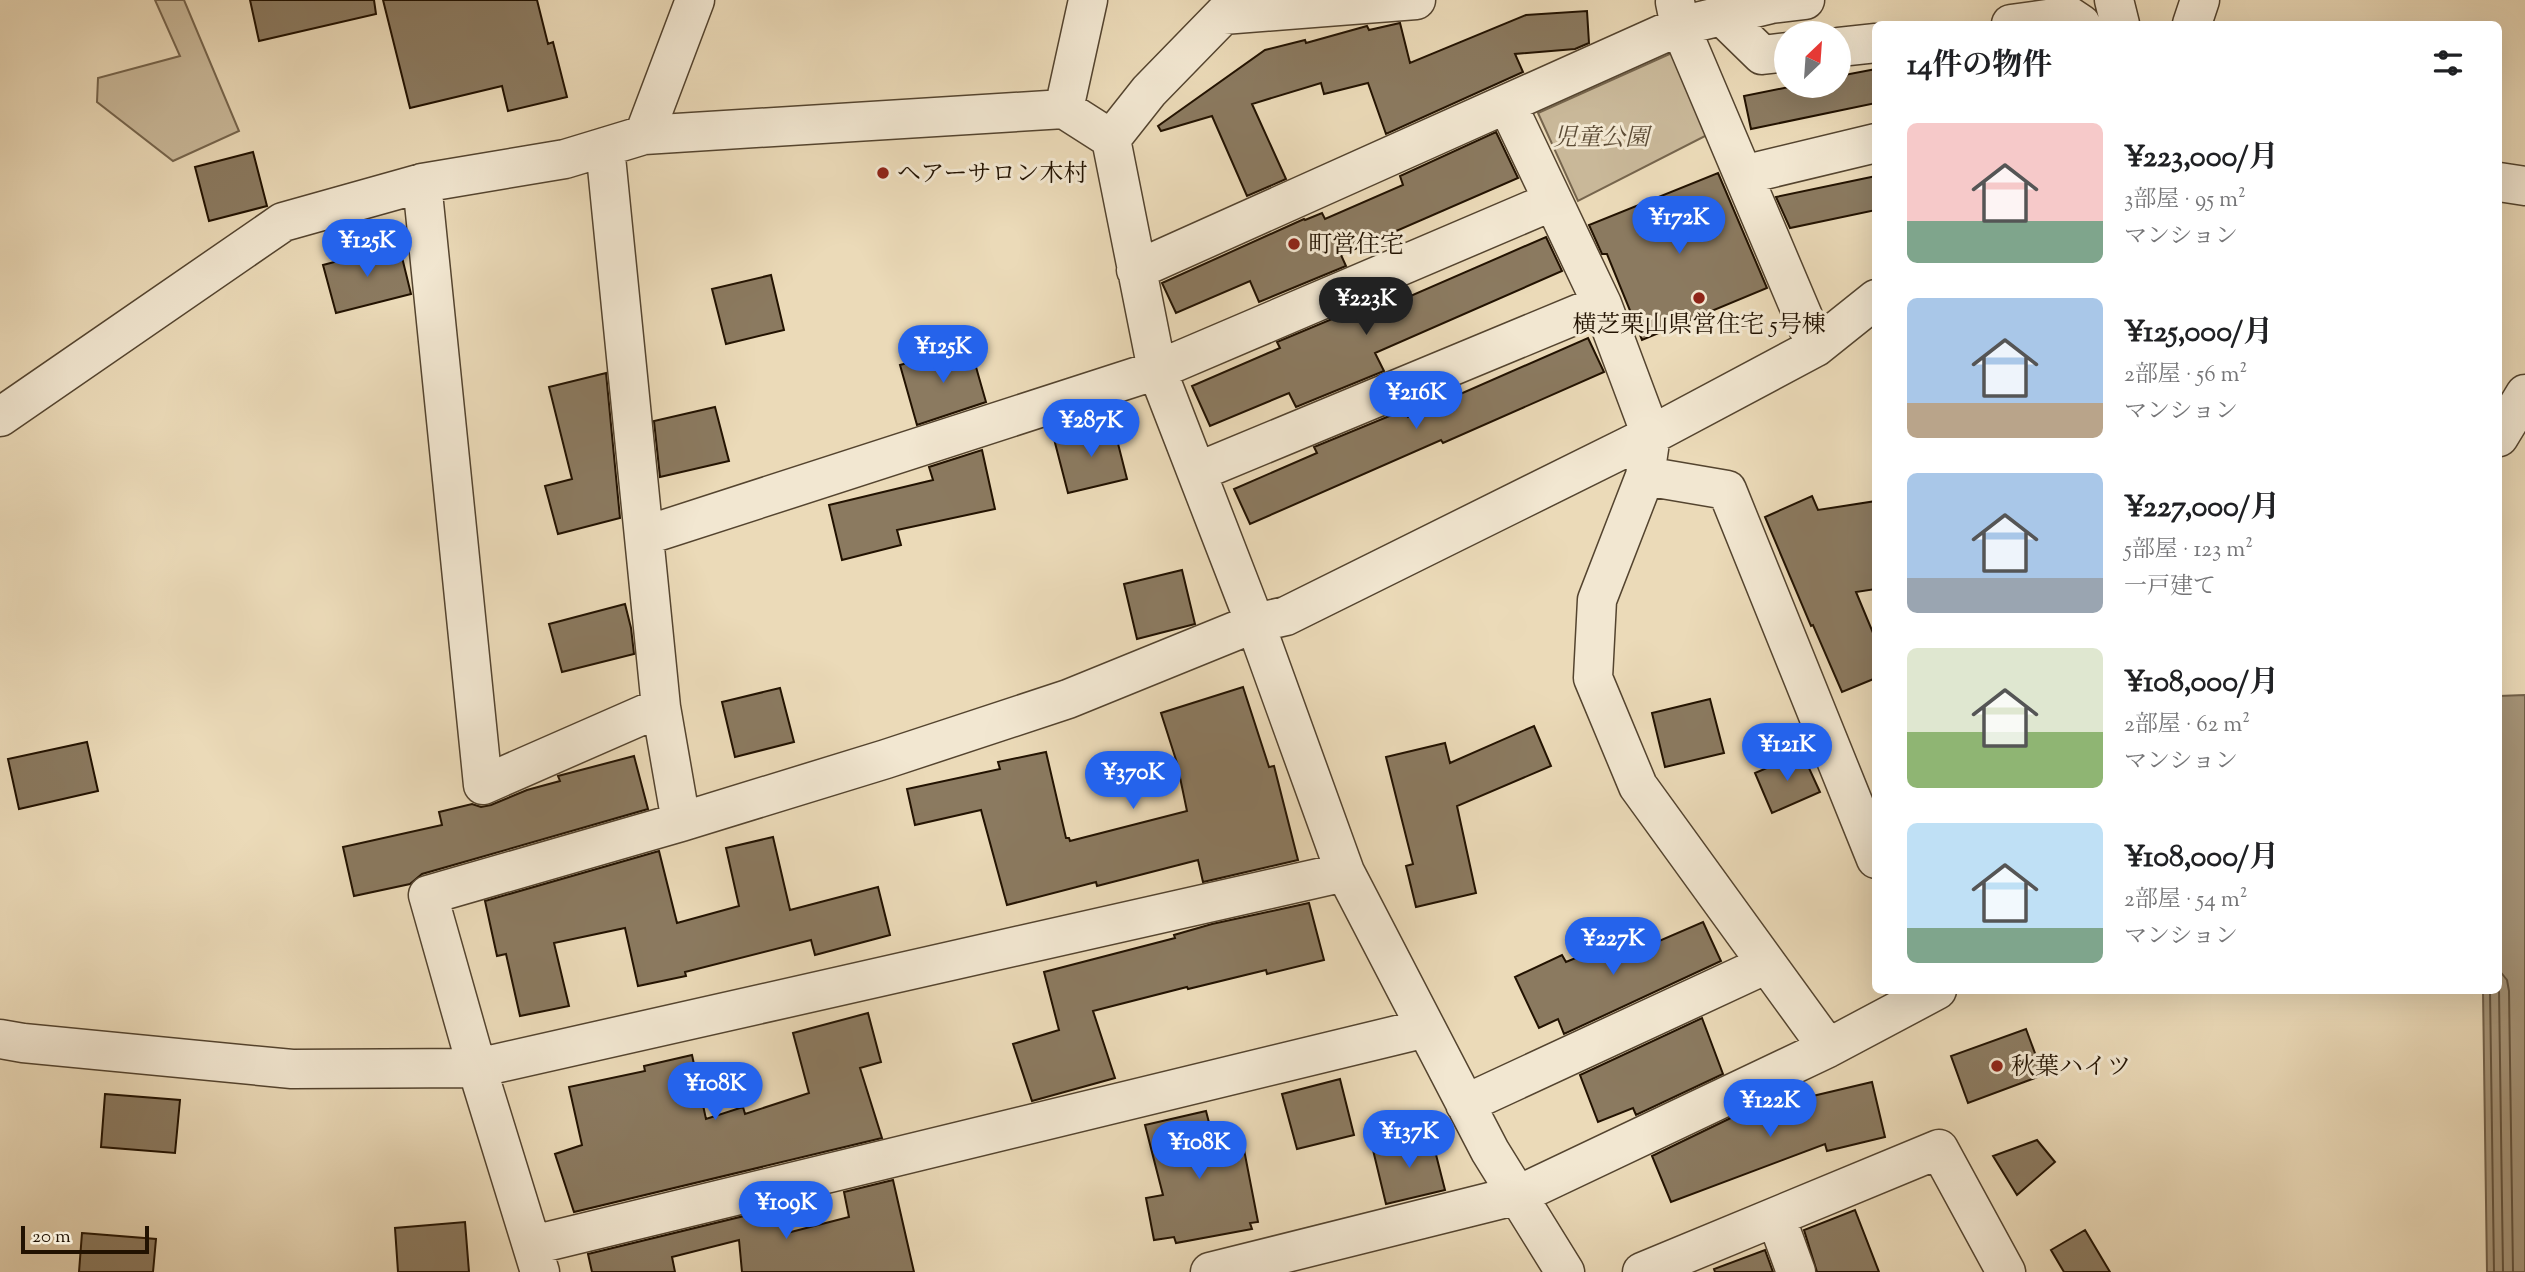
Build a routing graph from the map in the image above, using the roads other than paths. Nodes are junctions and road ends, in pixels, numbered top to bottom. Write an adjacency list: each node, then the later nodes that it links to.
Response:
1 (668, 0): 16 (street)
2 (695, 0): 16 (street)
3 (1088, 0): 19 (street)
4 (1416, 0): 8 (street)
5 (1805, 0): 9 (street)
6 (2114, 0): 12 (street)
7 (2200, 0): 13 (street)
8 (1224, 8): 21 (street)
9 (1693, 10): 17 (street); 18 (street); 24 (street)
10 (2032, 21): 11 (street)
11 (2076, 21)
12 (2119, 21)
13 (2193, 21)
14 (1872, 43): 15 (street)
15 (1852, 46)
16 (677, 50): 20 (street)
17 (1774, 54)
18 (1507, 104): 28 (street); 29 (street)
19 (1064, 109): 20 (street); 21 (street)
20 (645, 135): 23 (street)
21 (1111, 139): 29 (street)
22 (1872, 144): 24 (street)
23 (604, 147): 26 (street); 40 (street)
24 (1743, 174): 32 (street)
25 (2502, 182): 27 (street)
26 (422, 183): 35 (street); 42 (street)
27 (2525, 186)
28 (1553, 201): 31 (street); 33 (street)
29 (1136, 270): 33 (street)
30 (1872, 302): 32 (street)
31 (1602, 304): 37 (street); 38 (street)
32 (1816, 347): 37 (street)
33 (1157, 370): 38 (street); 40 (street)
34 (2516, 394): 36 (street)
35 (0, 417)
36 (2502, 429)
37 (1651, 435): 39 (street); 41 (street)
38 (1197, 471): 41 (street)
39 (1645, 477): 44 (street); 46 (street)
40 (644, 536): 42 (street)
41 (1255, 623): 43 (street); 45 (street)
42 (662, 707): 43 (street)
43 (681, 822): 51 (street)
44 (1872, 849)
45 (1345, 872): 48 (street); 51 (street)
46 (1768, 964): 50 (street); 52 (street)
47 (1927, 994): 50 (street)
48 (1426, 1028): 52 (street); 55 (street)
49 (0, 1039): 51 (street)
50 (1828, 1048): 53 (street)
51 (477, 1068): 55 (street)
52 (1465, 1104): 53 (street)
53 (1518, 1195): 56 (street); 57 (street)
54 (1776, 1217): 58 (street); 59 (street); 60 (street)
55 (536, 1259)
56 (1210, 1272)
57 (1565, 1272)
58 (1642, 1272)
59 (1796, 1272)
60 (2006, 1272)

